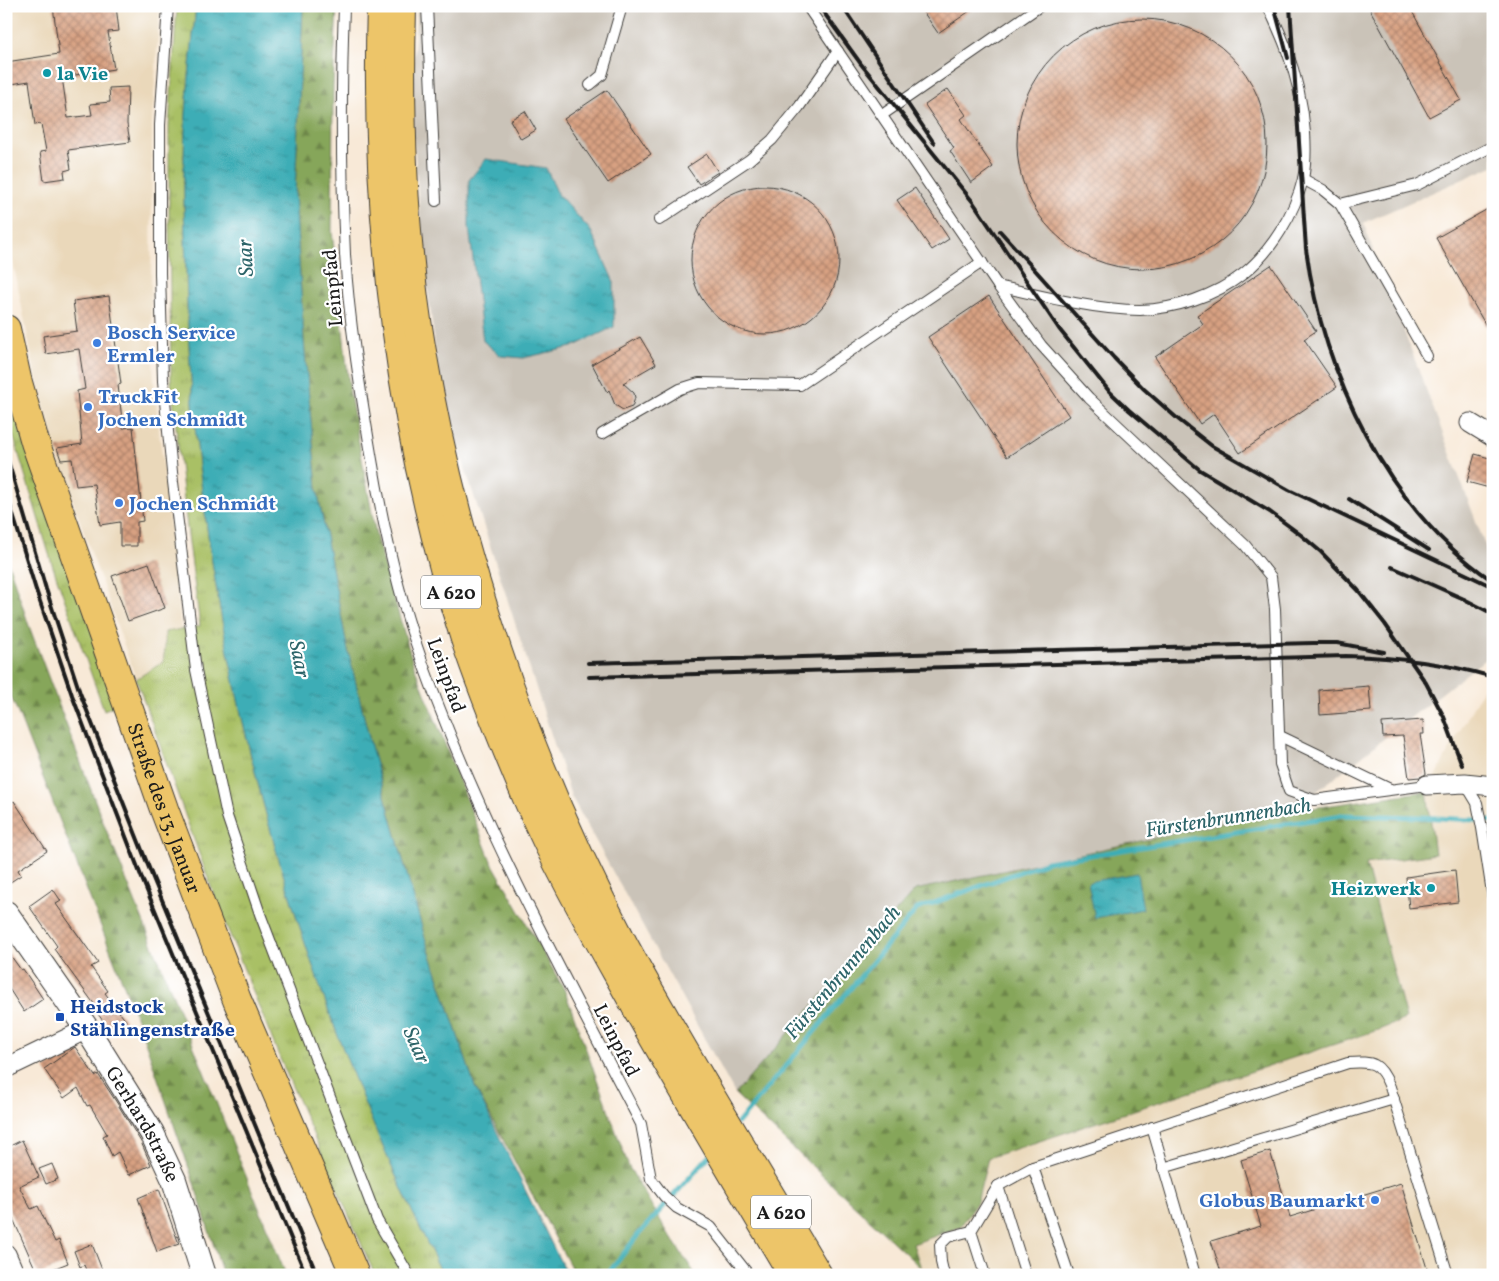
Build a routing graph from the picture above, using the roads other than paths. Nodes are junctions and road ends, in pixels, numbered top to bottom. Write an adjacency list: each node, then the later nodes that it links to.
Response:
1 (168, 6): 46 (lane)
2 (344, 6): 47 (lane, Leinpfad)
3 (381, 6): 35 (main road, A 620)
4 (402, 6): 35 (main road, A 620)
5 (427, 6): 15 (lane)
6 (622, 6): 11 (lane)
7 (807, 6): 10 (lane)
8 (1040, 6): 12 (lane)
9 (1268, 6): 14 (lane)
10 (838, 51): 12 (lane); 17 (lane)
11 (590, 85)
12 (882, 114): 18 (lane)
13 (1493, 146): 16 (lane)
14 (1303, 179): 16 (lane); 19 (lane)
15 (436, 201)
16 (1340, 204): 21 (lane)
17 (659, 220)
18 (982, 262): 19 (lane); 23 (lane)
19 (998, 286): 25 (lane)
20 (6, 329): 45 (main road, Straße des 13. Januar)
21 (1427, 356)
22 (1470, 423): 24 (street)
23 (602, 434)
24 (1493, 437)
25 (1280, 736): 29 (lane); 29 (lane)
26 (1465, 784): 27 (street); 28 (street); 30 (lane)
27 (1426, 785): 29 (lane)
28 (1493, 786)
29 (1391, 789)
30 (1493, 899)
31 (6, 913): 32 (street, Gerhardstraße)
32 (87, 1029): 33 (street); 44 (street, Gerhardstraße)
33 (6, 1068)
34 (1394, 1099): 36 (lane); 39 (lane); 55 (lane)
35 (713, 1121): 37 (main road, A 620)
36 (1152, 1127): 38 (lane); 39 (lane)
37 (735, 1156): 48 (main road, A 620); 49 (main road, A 620)
38 (1033, 1167): 40 (lane); 53 (lane)
39 (1163, 1168): 54 (lane)
40 (998, 1186): 41 (lane); 52 (lane)
41 (971, 1231): 50 (lane); 51 (lane)
42 (6, 1254): 43 (street)
43 (16, 1275)
44 (204, 1275)
45 (355, 1275)
46 (409, 1275)
47 (749, 1275)
48 (793, 1275)
49 (818, 1275)
50 (944, 1275)
51 (985, 1275)
52 (1026, 1275)
53 (1069, 1275)
54 (1195, 1275)
55 (1448, 1275)

